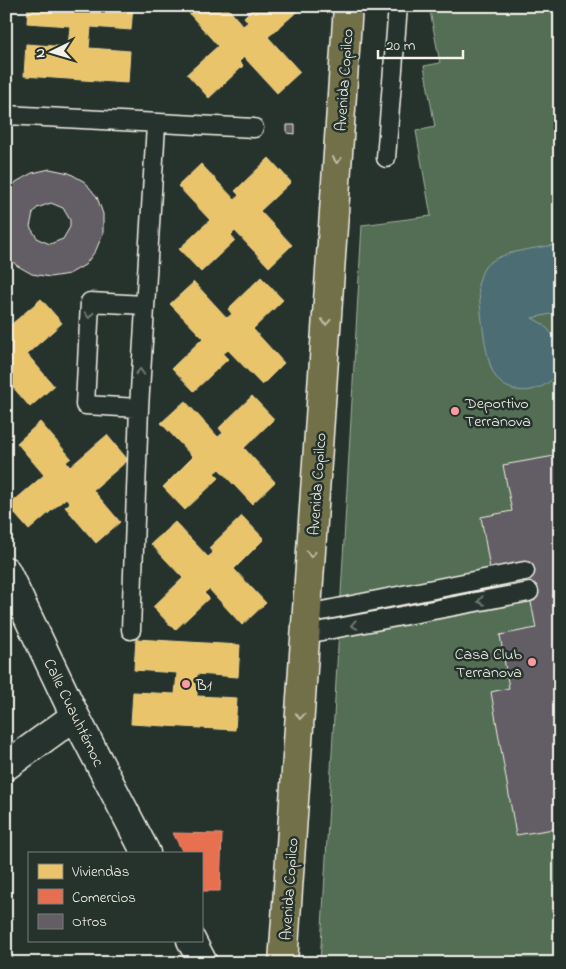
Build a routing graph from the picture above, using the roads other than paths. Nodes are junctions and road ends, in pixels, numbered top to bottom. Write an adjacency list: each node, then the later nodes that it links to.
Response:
1 (348, 6): 12 (main road, Avenida Copilco, one-way to 12)
2 (398, 6): 6 (lane)
3 (6, 115): 4 (lane)
4 (156, 125): 5 (lane); 7 (lane)
5 (254, 128)
6 (386, 158)
7 (144, 305): 8 (lane, one-way to 7); 8 (lane, one-way to 8)
8 (139, 408): 13 (lane)
9 (6, 571): 14 (street, Calle Cuauhtémoc)
10 (526, 571): 12 (lane)
11 (529, 592): 12 (lane, one-way to 12)
12 (307, 624): 19 (main road, Avenida Copilco, one-way to 19)
13 (131, 630)
14 (75, 716): 15 (street); 16 (street, Calle Cuauhtémoc)
15 (11, 754)
16 (145, 852)
17 (192, 942): 18 (street)
18 (202, 963)
19 (283, 963)

